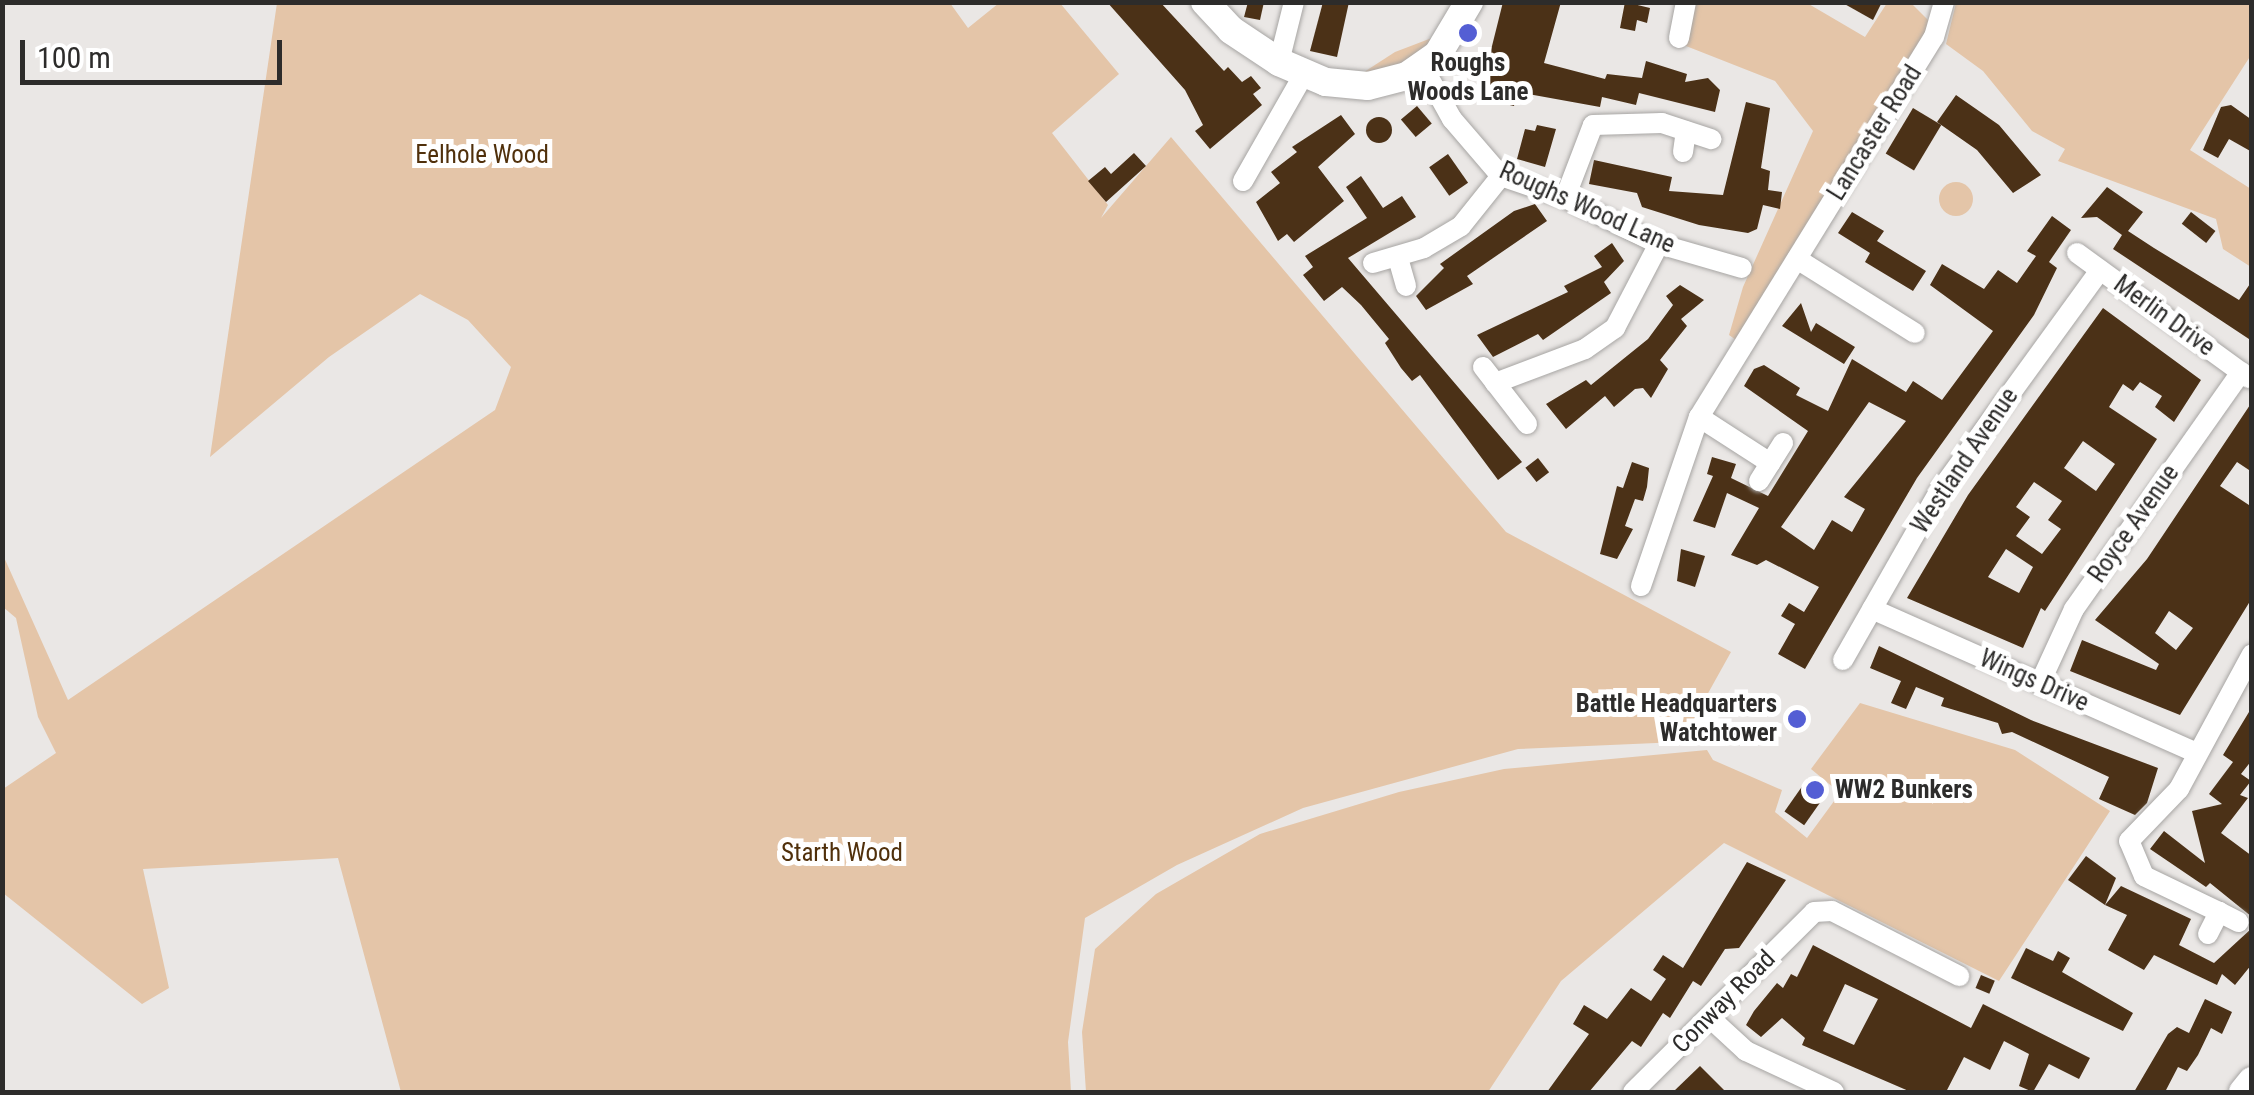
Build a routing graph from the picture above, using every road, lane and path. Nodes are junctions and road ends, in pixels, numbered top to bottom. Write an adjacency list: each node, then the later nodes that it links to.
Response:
1 (1206, 2): 8 (street)
2 (1294, 2): 8 (street)
3 (1469, 2): 7 (street)
4 (1686, 2): 6 (street)
5 (1944, 2): 16 (street, Lancaster Road)
6 (1679, 38)
7 (1422, 67): 8 (street); 10 (street, Roughs Wood Lane)
8 (1292, 68): 11 (street)
9 (1711, 139): 12 (street)
10 (1501, 176): 12 (street, Roughs Wood Lane); 15 (street)
11 (1243, 181)
12 (1565, 198): 13 (street, Roughs Wood Lane)
13 (1659, 244): 18 (street, Roughs Wood Lane); 24 (street)
14 (2077, 252): 19 (street, Merlin Drive)
15 (1398, 258): 17 (street); 20 (street)
16 (1796, 259): 21 (street); 23 (street, Lancaster Road)
17 (1374, 263)
18 (1742, 268)
19 (2100, 270): 22 (street, Merlin Drive); 27 (street, Westland Avenue)
20 (1406, 286)
21 (1915, 333)
22 (2246, 376): 30 (street, Royce Avenue)
23 (1698, 417): 25 (street); 26 (street, Lancaster Road)
24 (1527, 424)
25 (1783, 443)
26 (1641, 586)
27 (1872, 608): 29 (street, Westland Avenue); 30 (street, Wings Drive)
28 (2252, 654): 31 (street)
29 (1842, 660)
30 (2040, 683): 31 (street, Wings Drive)
31 (2197, 753): 32 (street)
32 (2219, 912): 33 (street); 34 (street)
33 (2239, 922)
34 (2208, 934)
35 (1959, 976): 36 (street, Conway Road)
36 (1710, 1017): 38 (street, Conway Road); 39 (street)
37 (2252, 1081): 40 (street)
38 (1634, 1092)
39 (1834, 1092)
40 (2243, 1092)

